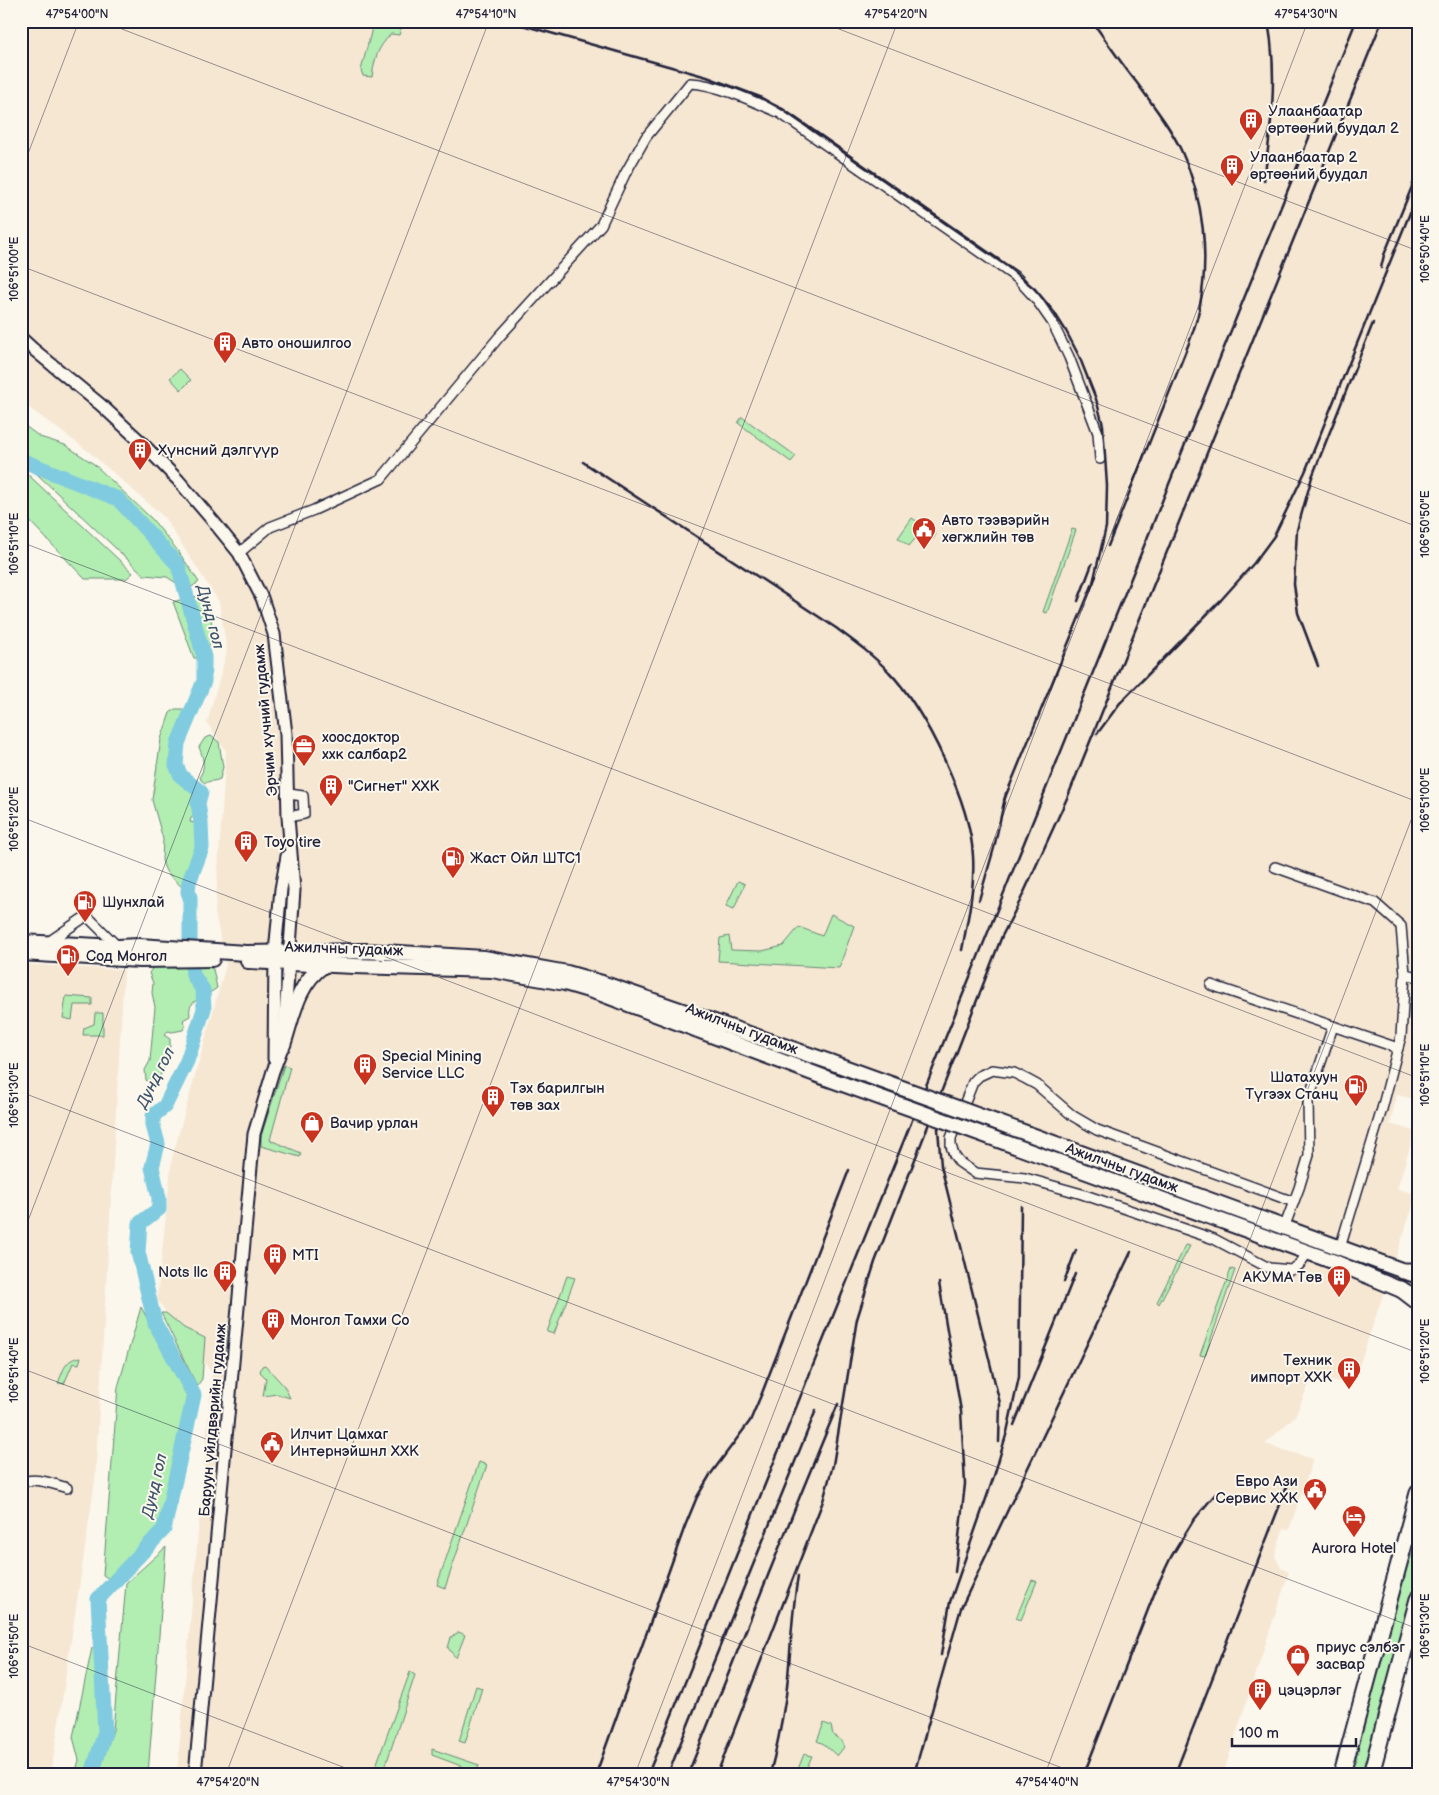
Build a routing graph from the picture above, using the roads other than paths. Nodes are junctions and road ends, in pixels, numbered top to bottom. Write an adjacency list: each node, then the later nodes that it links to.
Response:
1 (21, 338): 3 (street, Эрчим хүчний гудамж)
2 (1100, 459): 3 (street)
3 (239, 553): 10 (street, Эрчим хүчний гудамж)
4 (1275, 866): 12 (street)
5 (21, 942): 6 (main road, Ажилчны гудамж)
6 (47, 943): 7 (main road, Ажилчны гудамж); 7 (street)
7 (118, 947): 9 (main road, Ажилчны гудамж)
8 (21, 953): 9 (main road, Ажилчны гудамж)
9 (140, 953): 10 (main road, Ажилчны гудамж)
10 (282, 958): 11 (main road, Ажилчны гудамж); 14 (main road, Ажилчны гудамж); 17 (street, Баруун үйлдвэрийн гудамж); 19 (street, Баруун үйлдвэрийн гудамж)
11 (324, 965): 14 (main road, Ажилчны гудамж); 17 (main road)
12 (1405, 974): 13 (street); 18 (street)
13 (1418, 976)
14 (566, 978): 21 (main road, Ажилчны гудамж, bridge); 23 (main road, Ажилчны гудамж, bridge)
15 (1211, 985): 16 (street)
16 (1333, 1026): 18 (street); 20 (street)
17 (283, 1045): 19 (street, Баруун үйлдвэрийн гудамж)
18 (1398, 1048): 22 (street)
19 (273, 1071): 34 (street, Баруун үйлдвэрийн гудамж)
20 (1294, 1202): 21 (street); 23 (street)
21 (1284, 1228): 22 (main road, Ажилчны гудамж)
22 (1340, 1248): 24 (main road, Ажилчны гудамж)
23 (1308, 1252): 26 (main road, Ажилчны гудамж)
24 (1410, 1271): 25 (main road, Ажилчны гудамж)
25 (1418, 1276)
26 (1401, 1290): 27 (main road, Ажилчны гудамж); 28 (highway)
27 (1418, 1297)
28 (1418, 1302)
29 (21, 1483): 30 (street)
30 (67, 1488)
31 (1418, 1492): 32 (highway)
32 (1411, 1538): 35 (highway)
33 (1418, 1599): 36 (highway)
34 (194, 1774)
35 (1342, 1774)
36 (1371, 1774)

